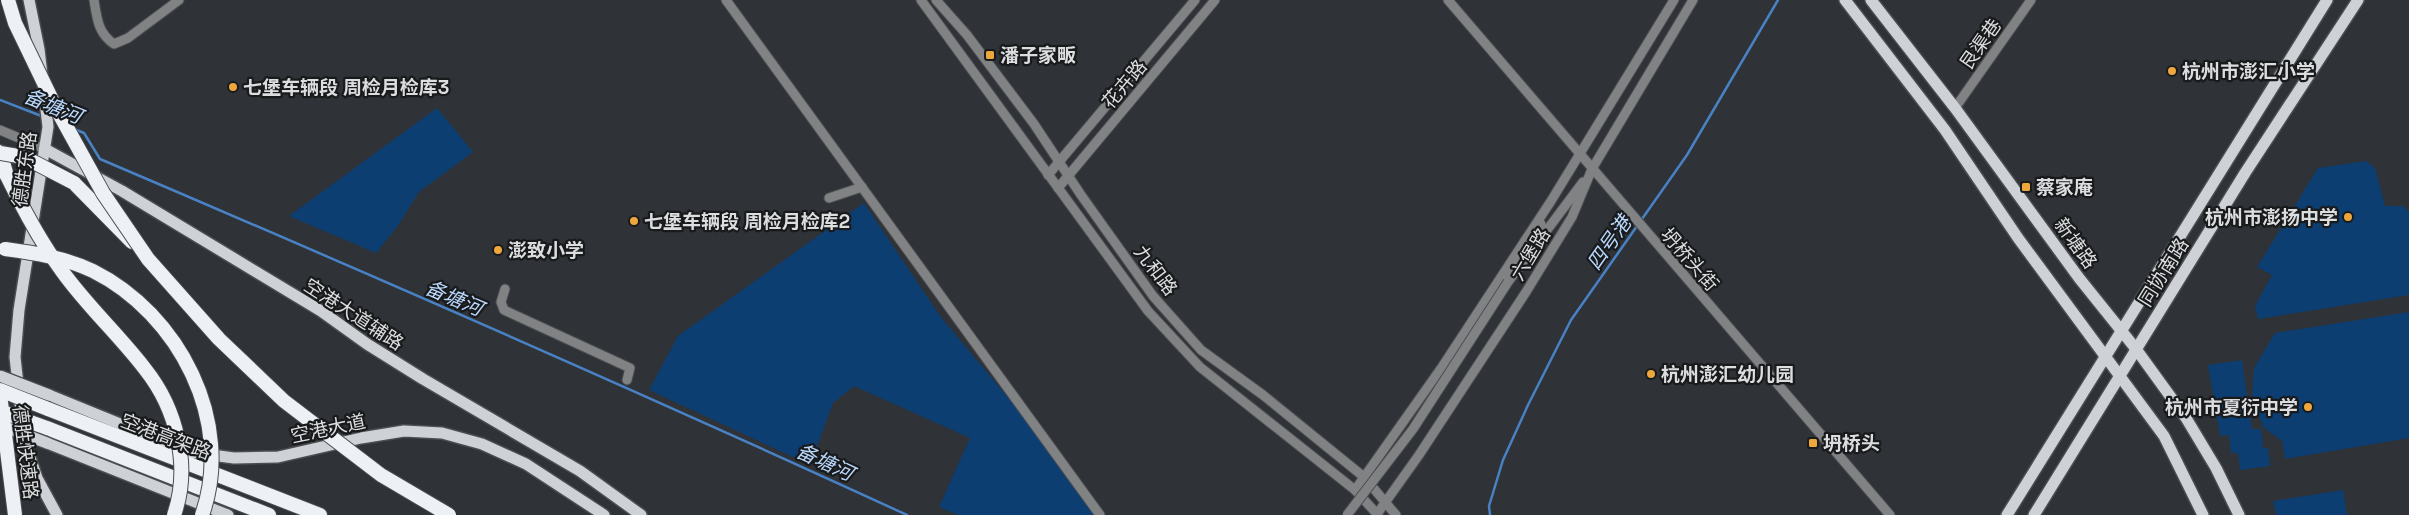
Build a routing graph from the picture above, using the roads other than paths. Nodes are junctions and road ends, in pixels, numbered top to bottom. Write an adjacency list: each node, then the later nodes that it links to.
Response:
1 (8, 0): 32 (highway, bridge)
2 (29, 0): 20 (main road, 德胜东路)
3 (94, 0): 4 (street)
4 (179, 0)
5 (726, 0): 27 (street)
6 (921, 0): 25 (street, 九和路)
7 (936, 0): 23 (street, 九和路)
8 (1195, 0): 23 (street, 花卉路)
9 (1215, 0): 26 (street, 花卉路)
10 (1448, 0): 22 (street, 坍桥头街)
11 (1674, 0): 22 (street, 六堡路)
12 (1693, 0): 24 (street, 六堡路)
13 (1846, 0): 37 (main road)
14 (1871, 0): 18 (main road, 新塘路)
15 (2031, 0): 18 (street, 艮渠巷)
16 (2327, 0): 35 (main road, 同协南路)
17 (2358, 0): 36 (main road, 同协南路)
18 (1956, 108): 35 (main road, 新塘路)
19 (0, 130): 20 (street)
20 (45, 148): 50 (main road, 德胜东路); 58 (main road, 空港大道辅路)
21 (0, 153): 32 (highway, bridge); 51 (highway, bridge)
22 (1579, 154): 24 (street, 坍桥头街); 30 (street, 六堡路)
23 (1059, 162): 25 (street, 花卉路); 26 (street, 九和路)
24 (1592, 170): 33 (street); 47 (street, 六堡路); 62 (street, 坍桥头街)
25 (1048, 175): 28 (street, 九和路)
26 (1068, 176): 28 (street, 花卉路); 45 (street, 九和路)
27 (862, 187): 29 (street); 59 (street)
28 (1058, 188): 46 (street, 九和路)
29 (829, 198)
30 (1551, 201): 33 (street); 45 (street, 六堡路)
31 (0, 249): 52 (highway, bridge)
32 (148, 259): 56 (highway, bridge)
33 (1508, 282): 60 (street, bridge)
34 (505, 289): 40 (street)
35 (2121, 331): 36 (main road, 新塘路); 37 (main road, 同协南路)
36 (2136, 349): 39 (main road, 同协南路); 66 (main road, 新塘路)
37 (2104, 356): 39 (main road); 63 (main road, 同协南路)
38 (0, 376): 42 (main road, 空港大道, bridge)
39 (2120, 378): 64 (main road, 同协南路); 65 (main road)
40 (627, 380)
41 (0, 392): 42 (highway, 空港高架路, bridge); 49 (highway, 德胜快速路, bridge)
42 (49, 402): 55 (highway, 空港高架路); 57 (main road, 空港大道)
43 (0, 411): 54 (highway, 空港高架路, bridge)
44 (0, 425): 53 (main road, bridge)
45 (1364, 477): 46 (street, 六堡路); 47 (street, 九和路)
46 (1354, 490): 48 (street, 九和路)
47 (1386, 503): 48 (street, 六堡路); 61 (street, 九和路)
48 (1378, 514)
49 (15, 515)
50 (57, 515)
51 (174, 515)
52 (202, 515)
53 (228, 515)
54 (269, 515)
55 (320, 515)
56 (449, 515)
57 (604, 515)
58 (641, 515)
59 (1100, 515)
60 (1347, 515)
61 (1396, 515)
62 (1890, 515)
63 (2007, 515)
64 (2034, 515)
65 (2203, 515)
66 (2239, 515)

